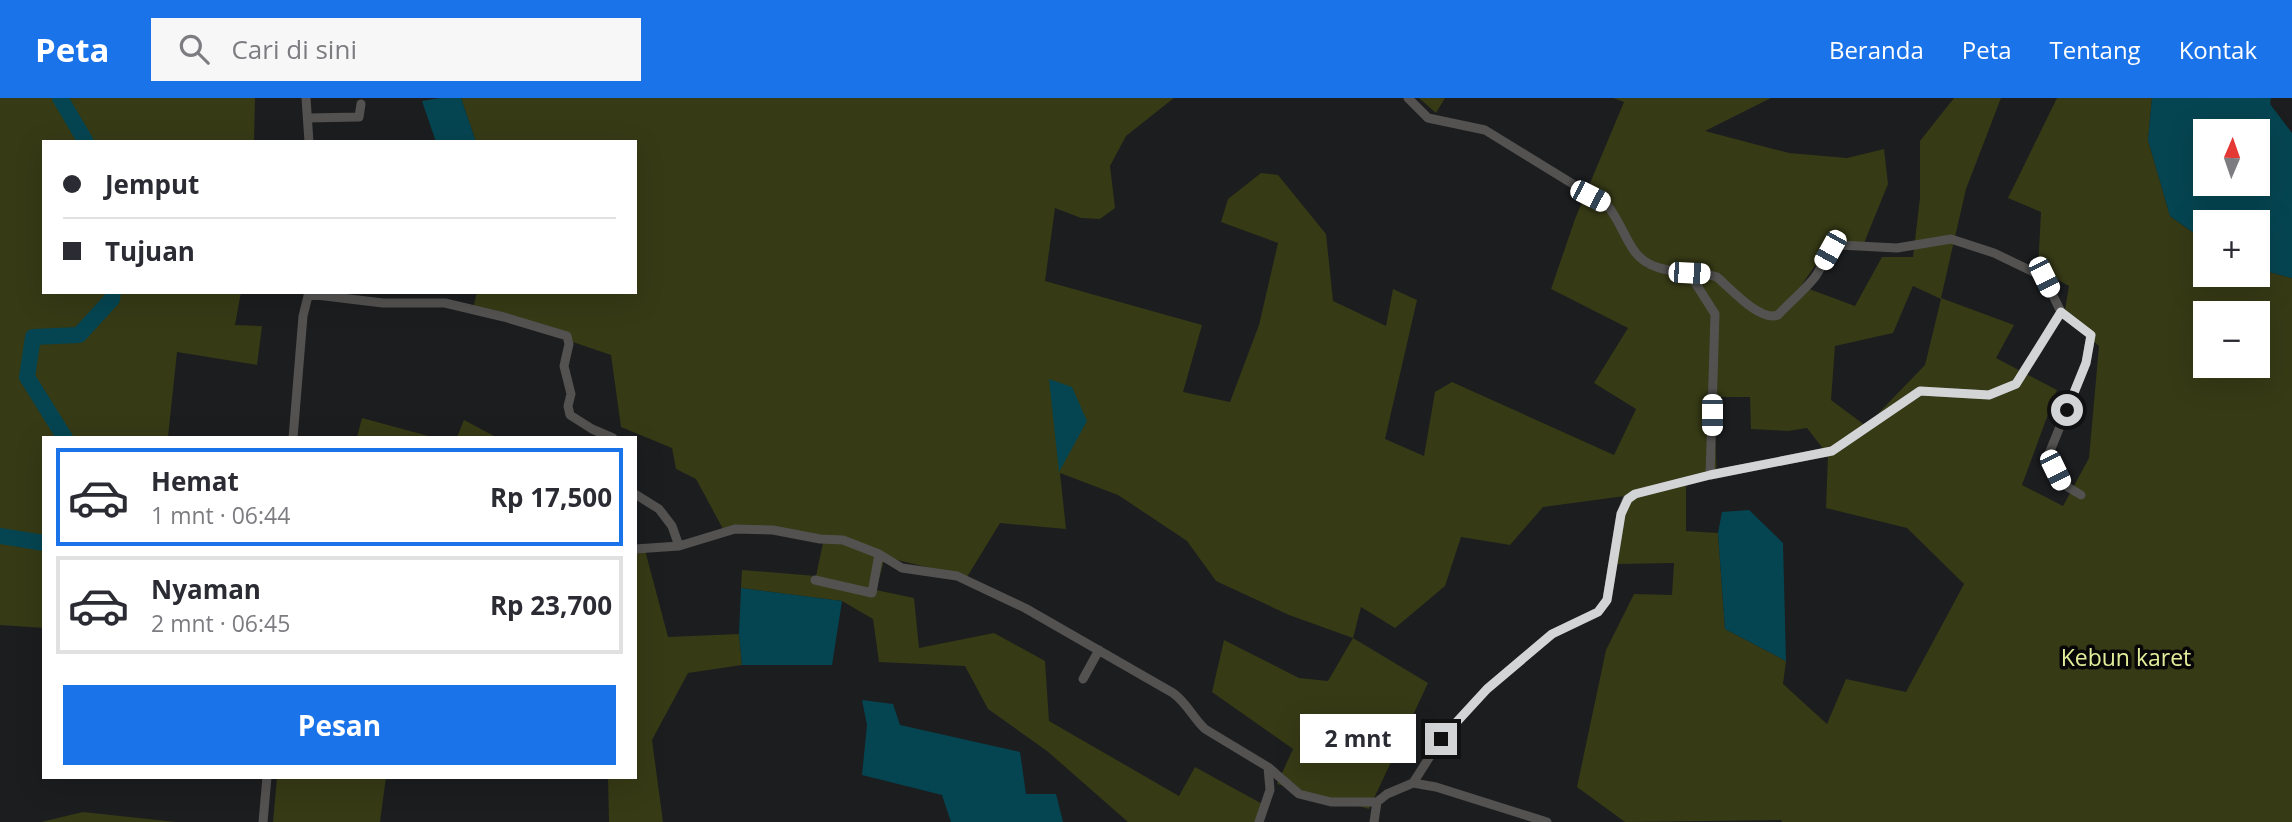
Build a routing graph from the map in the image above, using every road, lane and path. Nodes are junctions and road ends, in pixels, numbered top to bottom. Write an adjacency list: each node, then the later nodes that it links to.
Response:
1 (306, 98): 4 (street)
2 (1408, 98): 6 (street)
3 (361, 104): 4 (street)
4 (308, 118): 5 (street)
5 (309, 140)
6 (1689, 273): 9 (street); 12 (street)
7 (309, 294): 10 (street)
8 (316, 294): 11 (street)
9 (2061, 312): 12 (street); 14 (street)
10 (293, 436)
11 (608, 436)
12 (1710, 475): 23 (street)
13 (637, 495): 15 (street)
14 (2081, 495)
15 (679, 547): 16 (street); 17 (street)
16 (637, 550)
17 (879, 554): 18 (street); 19 (street)
18 (815, 580)
19 (1099, 650): 20 (street); 21 (street)
20 (1083, 679)
21 (1268, 767): 24 (street); 26 (street)
22 (267, 779): 25 (street)
23 (1413, 783): 24 (street); 28 (street)
24 (1377, 802): 27 (street)
25 (263, 822)
26 (1259, 822)
27 (1374, 822)
28 (1547, 822)

